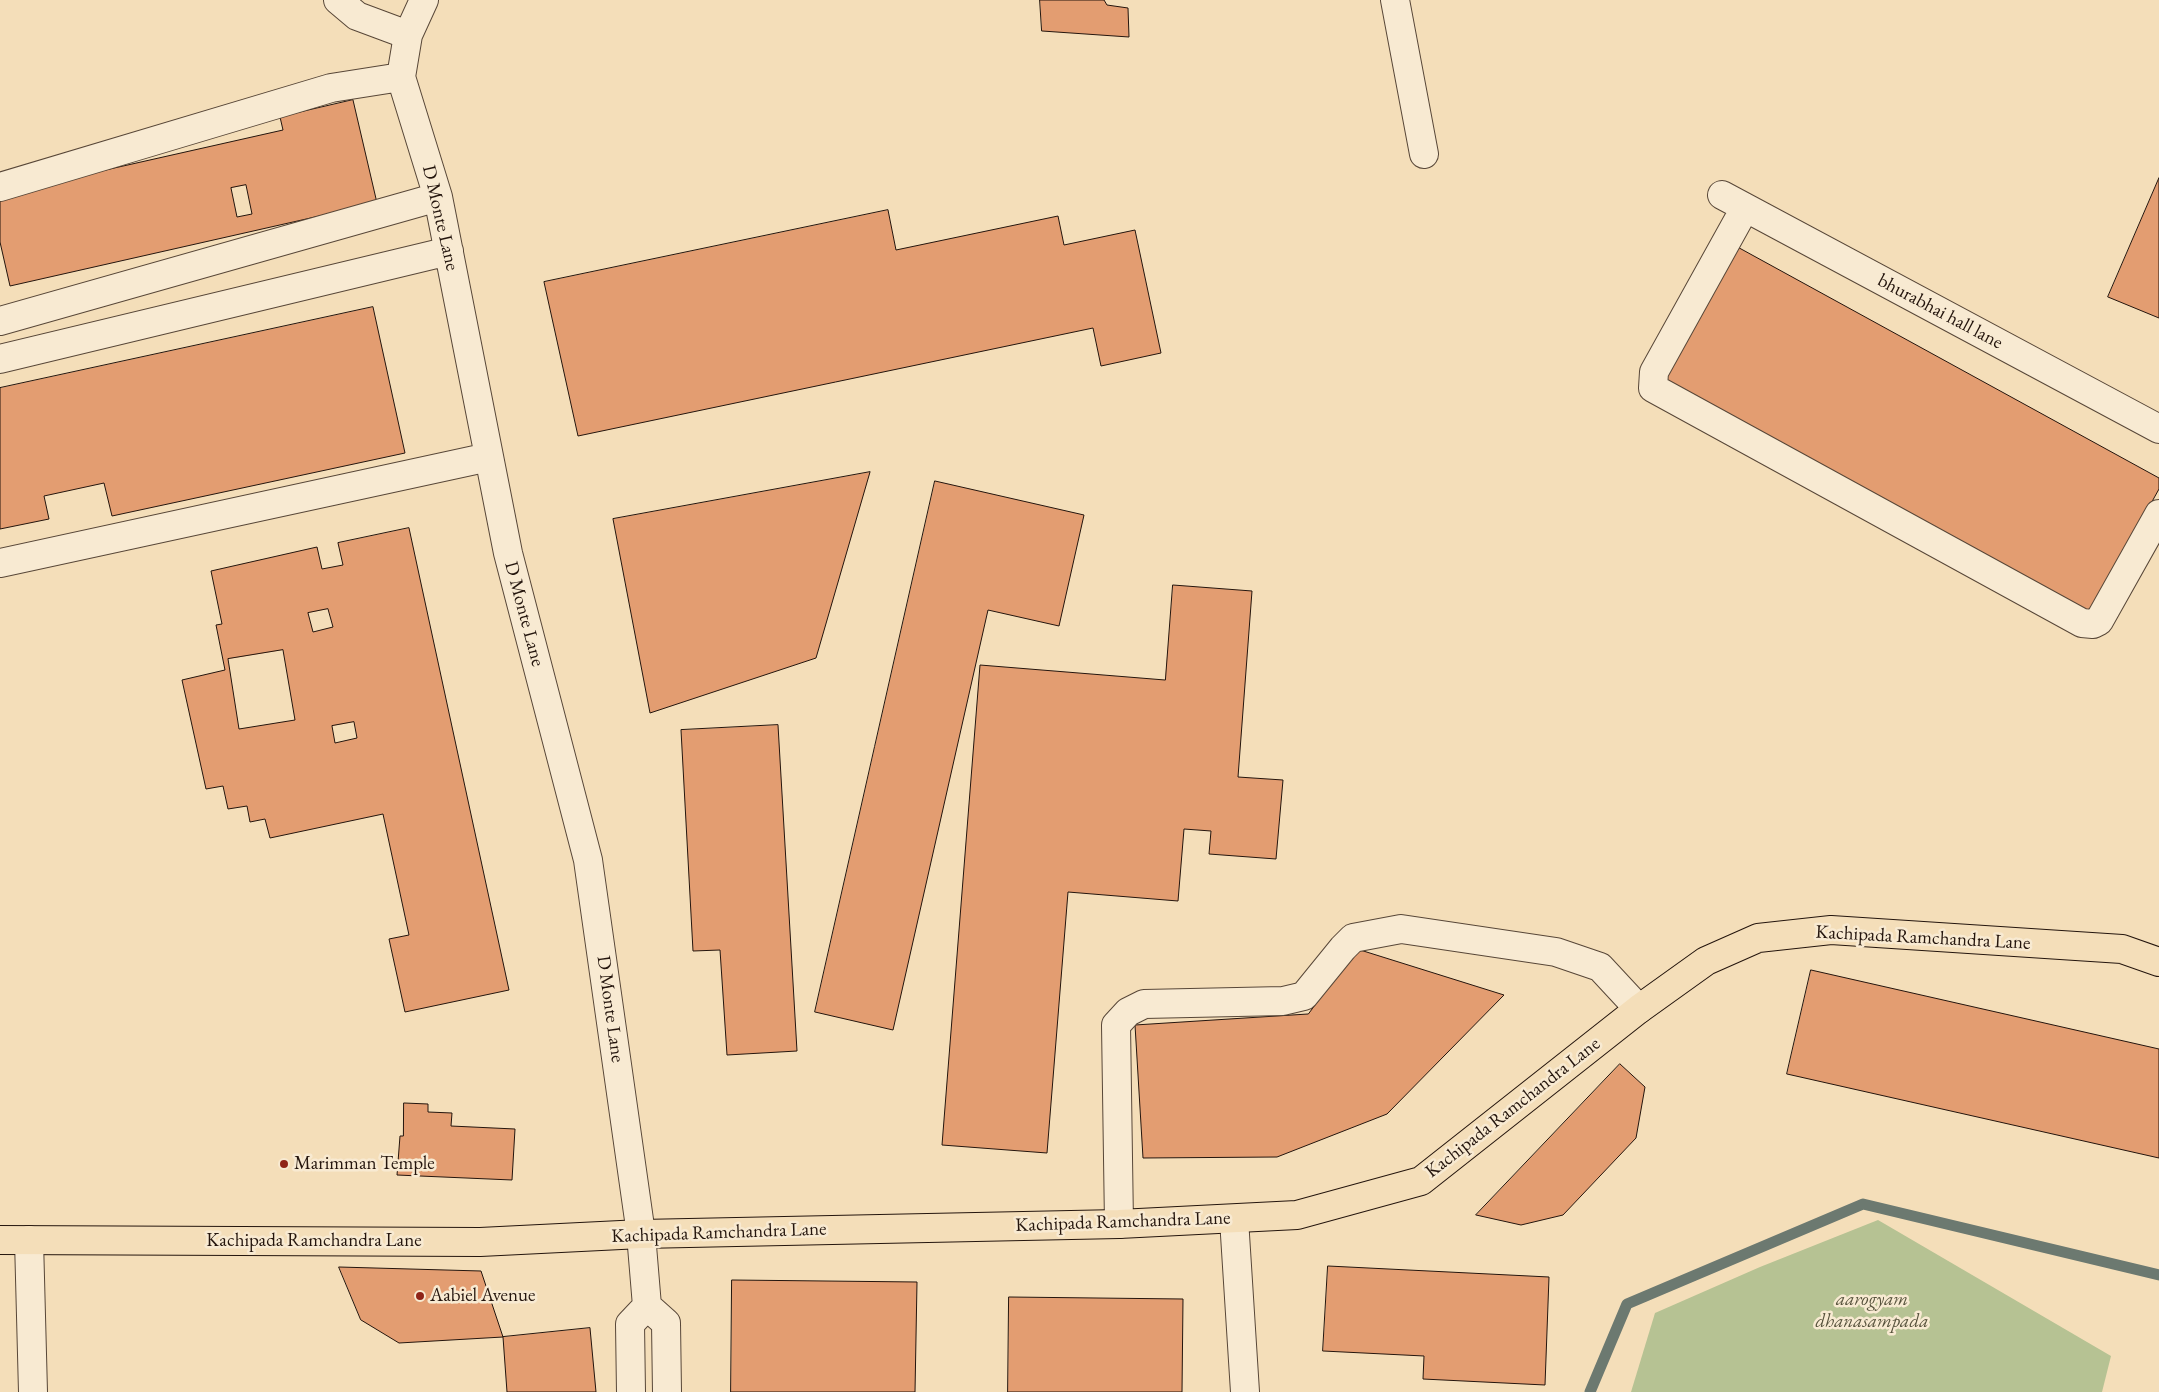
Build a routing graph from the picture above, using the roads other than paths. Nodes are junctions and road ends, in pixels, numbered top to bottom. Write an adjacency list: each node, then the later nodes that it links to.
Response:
1 (338, 0): 4 (street)
2 (424, 0): 4 (street, D Monte Lane)
3 (1395, 0): 6 (street)
4 (408, 35): 5 (street, D Monte Lane)
5 (401, 77): 7 (street); 9 (street, D Monte Lane)
6 (1424, 154)
7 (0, 187)
8 (1722, 195): 10 (street, bhurabhai hall lane)
9 (438, 197): 11 (street, D Monte Lane); 12 (street)
10 (1746, 208): 14 (street, bhurabhai hall lane); 16 (street)
11 (449, 251): 13 (street); 15 (street, D Monte Lane)
12 (0, 321)
13 (0, 359)
14 (2159, 429)
15 (489, 457): 17 (street); 22 (street, D Monte Lane)
16 (2159, 514)
17 (0, 563)
18 (2159, 962): 19 (main road, Kachipada Ramchandra Lane)
19 (1639, 1009): 20 (main road, Kachipada Ramchandra Lane); 21 (street)
20 (1234, 1219): 21 (main road, Kachipada Ramchandra Lane); 29 (street)
21 (1120, 1224): 22 (main road, Kachipada Ramchandra Lane)
22 (641, 1234): 24 (main road, Kachipada Ramchandra Lane); 25 (street, D Monte Lane)
23 (0, 1240): 24 (main road, Kachipada Ramchandra Lane)
24 (28, 1240): 26 (street)
25 (647, 1306): 27 (street); 28 (street)
26 (32, 1392)
27 (632, 1392)
28 (667, 1392)
29 (1245, 1392)

